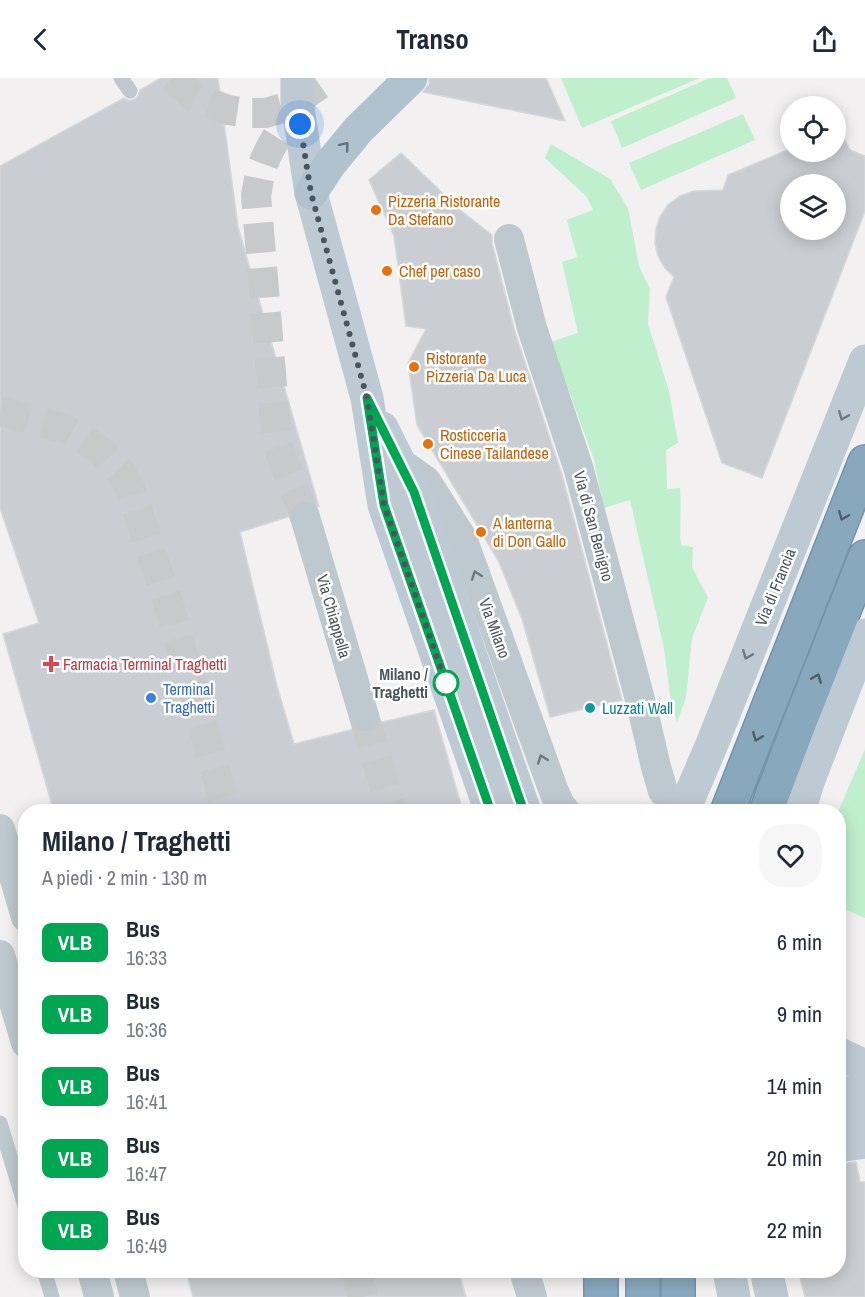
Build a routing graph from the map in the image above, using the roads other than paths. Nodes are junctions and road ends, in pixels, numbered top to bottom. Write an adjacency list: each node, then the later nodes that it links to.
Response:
1 (121, 78): 4 (lane)
2 (297, 78): 5 (main road, Via Milano)
3 (411, 78): 5 (main road, one-way to 3)
4 (130, 91)
5 (311, 193): 8 (main road, Via Milano)
6 (508, 239): 19 (street, Via di San Benigno)
7 (865, 362): 20 (main road, Via di Francia, one-way to 20)
8 (367, 398): 9 (main road, Via Milano); 16 (main road, Via Milano)
9 (399, 462): 17 (main road, Via Milano); 18 (street, Via Milano, one-way to 9)
10 (865, 462): 21 (highway, one-way to 21)
11 (305, 516): 14 (street, Via Chiappella)
12 (865, 557): 22 (highway, one-way to 12)
13 (865, 635): 15 (main road)
14 (364, 716)
15 (804, 796)
16 (488, 804)
17 (522, 804)
18 (560, 804)
19 (674, 804)
20 (685, 804)
21 (730, 804)
22 (769, 804)
23 (0, 829): 24 (street)
24 (18, 890)
25 (0, 955): 26 (street)
26 (18, 1016)
27 (846, 1057): 28 (main road)
28 (865, 1066)
29 (846, 1093): 30 (main road)
30 (865, 1095)
31 (846, 1120): 32 (main road)
32 (865, 1121)
33 (0, 1123): 36 (lane)
34 (865, 1142): 35 (main road)
35 (846, 1145)
36 (18, 1183)
37 (46, 1278): 47 (lane)
38 (94, 1278): 48 (street)
39 (130, 1278): 49 (street)
40 (526, 1278): 50 (street)
41 (601, 1278): 51 (highway)
42 (643, 1278): 52 (highway)
43 (678, 1278): 53 (highway)
44 (688, 1278): 54 (main road)
45 (730, 1278): 55 (main road)
46 (768, 1278): 56 (main road)
47 (52, 1297)
48 (99, 1297)
49 (135, 1297)
50 (532, 1297)
51 (601, 1297)
52 (643, 1297)
53 (678, 1297)
54 (692, 1297)
55 (734, 1297)
56 (772, 1297)

